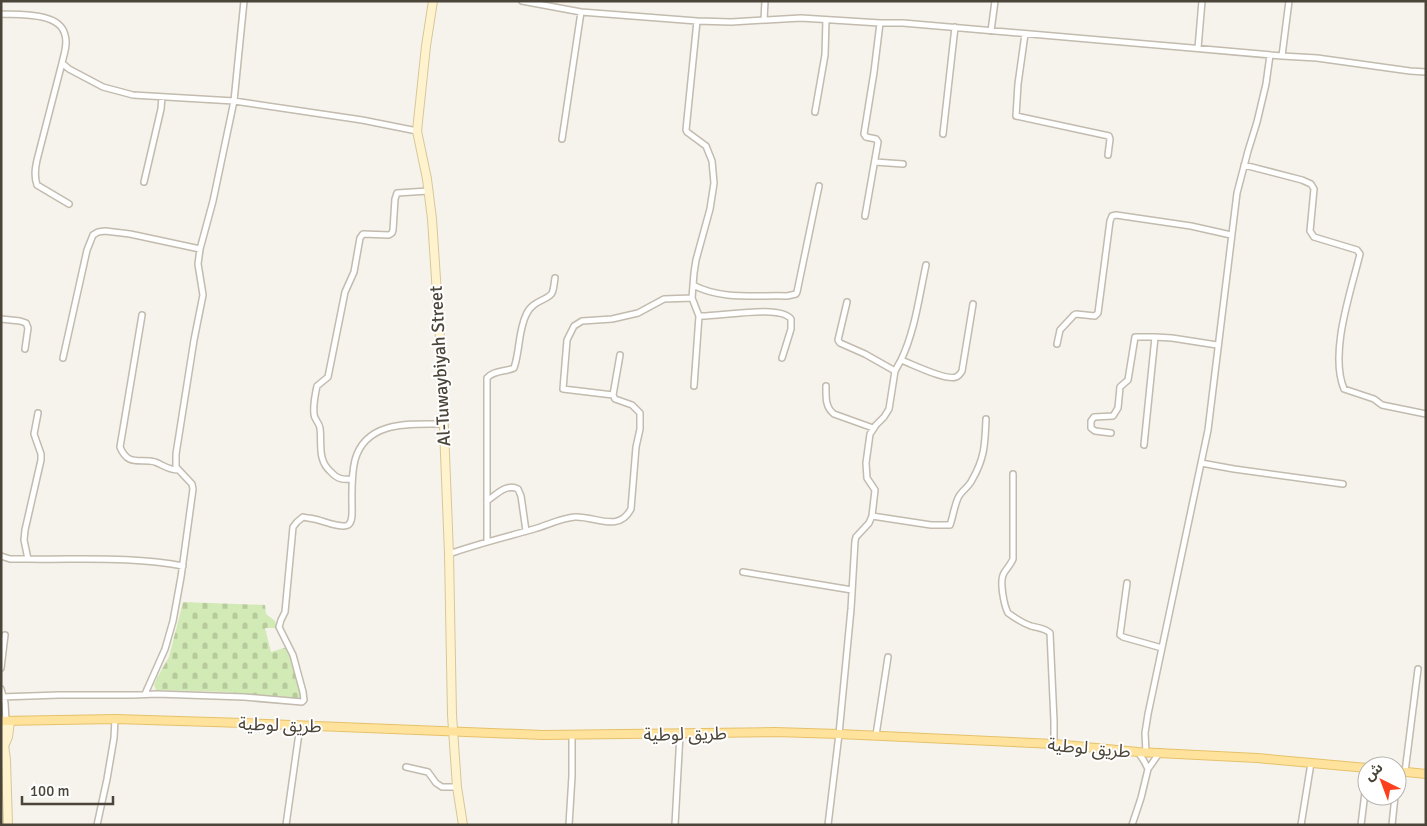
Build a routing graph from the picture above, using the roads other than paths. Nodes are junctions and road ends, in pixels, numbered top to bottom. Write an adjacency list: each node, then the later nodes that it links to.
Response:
1 (244, 1): 23 (street)
2 (433, 1): 25 (street, Al-Tuwaybiyah Street)
3 (522, 1): 8 (street)
4 (766, 1): 10 (street)
5 (995, 1): 15 (street)
6 (1202, 1): 17 (street)
7 (1289, 1): 19 (street)
8 (581, 12): 12 (street); 27 (street)
9 (1, 14): 20 (street)
10 (764, 20): 11 (street); 12 (street)
11 (826, 20): 13 (street); 24 (street)
12 (697, 21): 41 (street)
13 (880, 23): 14 (street); 29 (street)
14 (955, 27): 15 (street); 26 (street)
15 (991, 31): 16 (street)
16 (1025, 34): 17 (street); 28 (street)
17 (1198, 48): 18 (street)
18 (1270, 55): 19 (street); 31 (street)
19 (1282, 56): 21 (street)
20 (62, 63): 22 (street); 35 (street)
21 (1426, 72)
22 (162, 98): 23 (street); 32 (street)
23 (234, 101): 25 (street); 38 (street)
24 (815, 112)
25 (417, 131): 34 (street, Al-Tuwaybiyah Street)
26 (943, 134)
27 (562, 139)
28 (1108, 155)
29 (875, 162): 30 (street); 36 (street)
30 (902, 164)
31 (1244, 165): 37 (street); 61 (street)
32 (144, 182)
33 (818, 186): 41 (street)
34 (428, 192): 63 (street, Al-Tuwaybiyah Street); 70 (street)
35 (70, 204)
36 (865, 216)
37 (1231, 235): 49 (street); 50 (street)
38 (200, 249): 53 (street); 68 (street)
39 (926, 265): 55 (street)
40 (555, 278): 72 (street)
41 (693, 285): 42 (street)
42 (692, 298): 46 (street); 59 (street)
43 (846, 302): 56 (street)
44 (973, 304): 55 (street)
45 (142, 315): 68 (street)
46 (699, 316): 54 (street); 57 (street)
47 (1, 319): 51 (street)
48 (1155, 337): 50 (street); 65 (street); 66 (street)
49 (1057, 344)
50 (1217, 345): 67 (street)
51 (25, 349)
52 (620, 355): 59 (street)
53 (63, 358)
54 (782, 358)
55 (901, 360): 56 (street)
56 (895, 371): 64 (street)
57 (694, 386)
58 (826, 386): 64 (street)
59 (613, 395): 74 (street)
60 (38, 413): 78 (street)
61 (1426, 414)
62 (986, 419): 73 (street)
63 (443, 424): 70 (street); 76 (street, Al-Tuwaybiyah Street)
64 (873, 428): 73 (street)
65 (1111, 433)
66 (1144, 445)
67 (1201, 463): 71 (street); 84 (street)
68 (178, 470): 79 (street)
69 (1013, 474): 99 (street)
70 (352, 479): 89 (street)
71 (1343, 484)
72 (487, 501): 74 (street); 75 (street)
73 (872, 516): 82 (street)
74 (526, 531): 75 (street)
75 (487, 541): 76 (street)
76 (449, 554): 94 (street, Al-Tuwaybiyah Street)
77 (1, 556): 78 (street)
78 (28, 559): 79 (street)
79 (183, 566): 89 (street)
80 (742, 572): 82 (street)
81 (1127, 583): 84 (street)
82 (852, 590): 96 (street)
83 (5, 635): 86 (street)
84 (1162, 648): 100 (street)
85 (888, 657): 97 (street)
86 (1, 668)
87 (1418, 669): 102 (street)
88 (1, 689): 90 (street)
89 (144, 694): 90 (street)
90 (2, 697): 92 (street)
91 (115, 719): 92 (main road, طريق لوطية); 93 (main road, طريق لوطية); 113 (street)
92 (5, 721): 112 (street)
93 (300, 726): 94 (main road, طريق لوطية); 114 (street)
94 (454, 732): 98 (main road, طريق لوطية); 109 (street, Al-Tuwaybiyah Street)
95 (680, 734): 96 (main road, طريق لوطية); 98 (main road, طريق لوطية); 117 (street)
96 (839, 734): 97 (main road, طريق لوطية); 118 (street)
97 (876, 735): 99 (main road, طريق لوطية)
98 (572, 736): 116 (street)
99 (1054, 744): 100 (main road, طريق لوطية)
100 (1142, 752): 101 (main road, طريق لوطية); 106 (street)
101 (1160, 752): 103 (main road, طريق لوطية); 106 (street)
102 (1403, 756)
103 (1311, 762): 104 (main road, طريق لوطية); 120 (street)
104 (1357, 767)
105 (406, 768): 109 (street)
106 (1148, 769): 119 (street)
107 (1407, 772): 108 (main road)
108 (1426, 774)
109 (458, 787): 115 (street, Al-Tuwaybiyah Street)
110 (1363, 806): 121 (street)
111 (1394, 806): 122 (street)
112 (8, 825)
113 (97, 825)
114 (286, 825)
115 (463, 825)
116 (569, 825)
117 (675, 825)
118 (828, 825)
119 (1132, 825)
120 (1301, 825)
121 (1361, 825)
122 (1392, 825)

